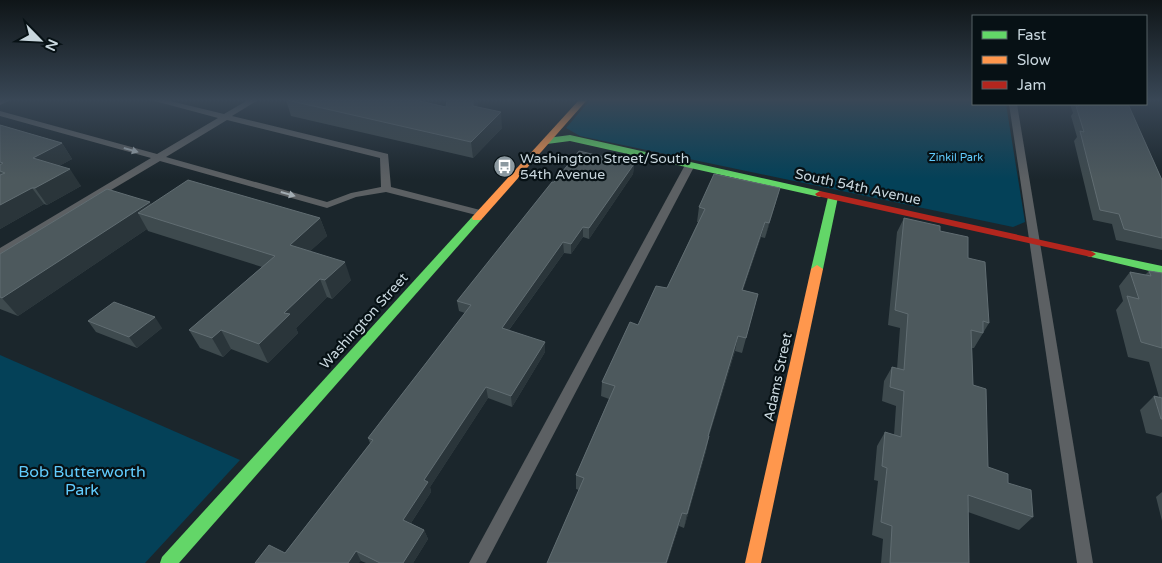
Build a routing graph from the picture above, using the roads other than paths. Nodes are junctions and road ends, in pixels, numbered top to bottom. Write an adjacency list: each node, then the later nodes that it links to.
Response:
1 (47, 126): 7 (lane, one-way to 7)
2 (212, 126): 7 (lane)
3 (265, 126): 9 (lane)
4 (560, 126): 6 (street, Washington Street)
5 (1017, 126): 12 (lane)
6 (547, 141): 8 (street, South 54th Avenue); 11 (street, Washington Street)
7 (159, 158): 9 (lane, one-way to 9); 13 (lane)
8 (690, 165): 10 (street, South 54th Avenue); 16 (lane)
9 (386, 189): 11 (lane)
10 (833, 197): 12 (street, South 54th Avenue); 17 (street, Adams Street)
11 (480, 213): 15 (street, Washington Street)
12 (1035, 241): 14 (street, South 54th Avenue); 18 (lane)
13 (0, 253)
14 (1162, 270)
15 (168, 563)
16 (477, 563)
17 (753, 563)
18 (1085, 563)

